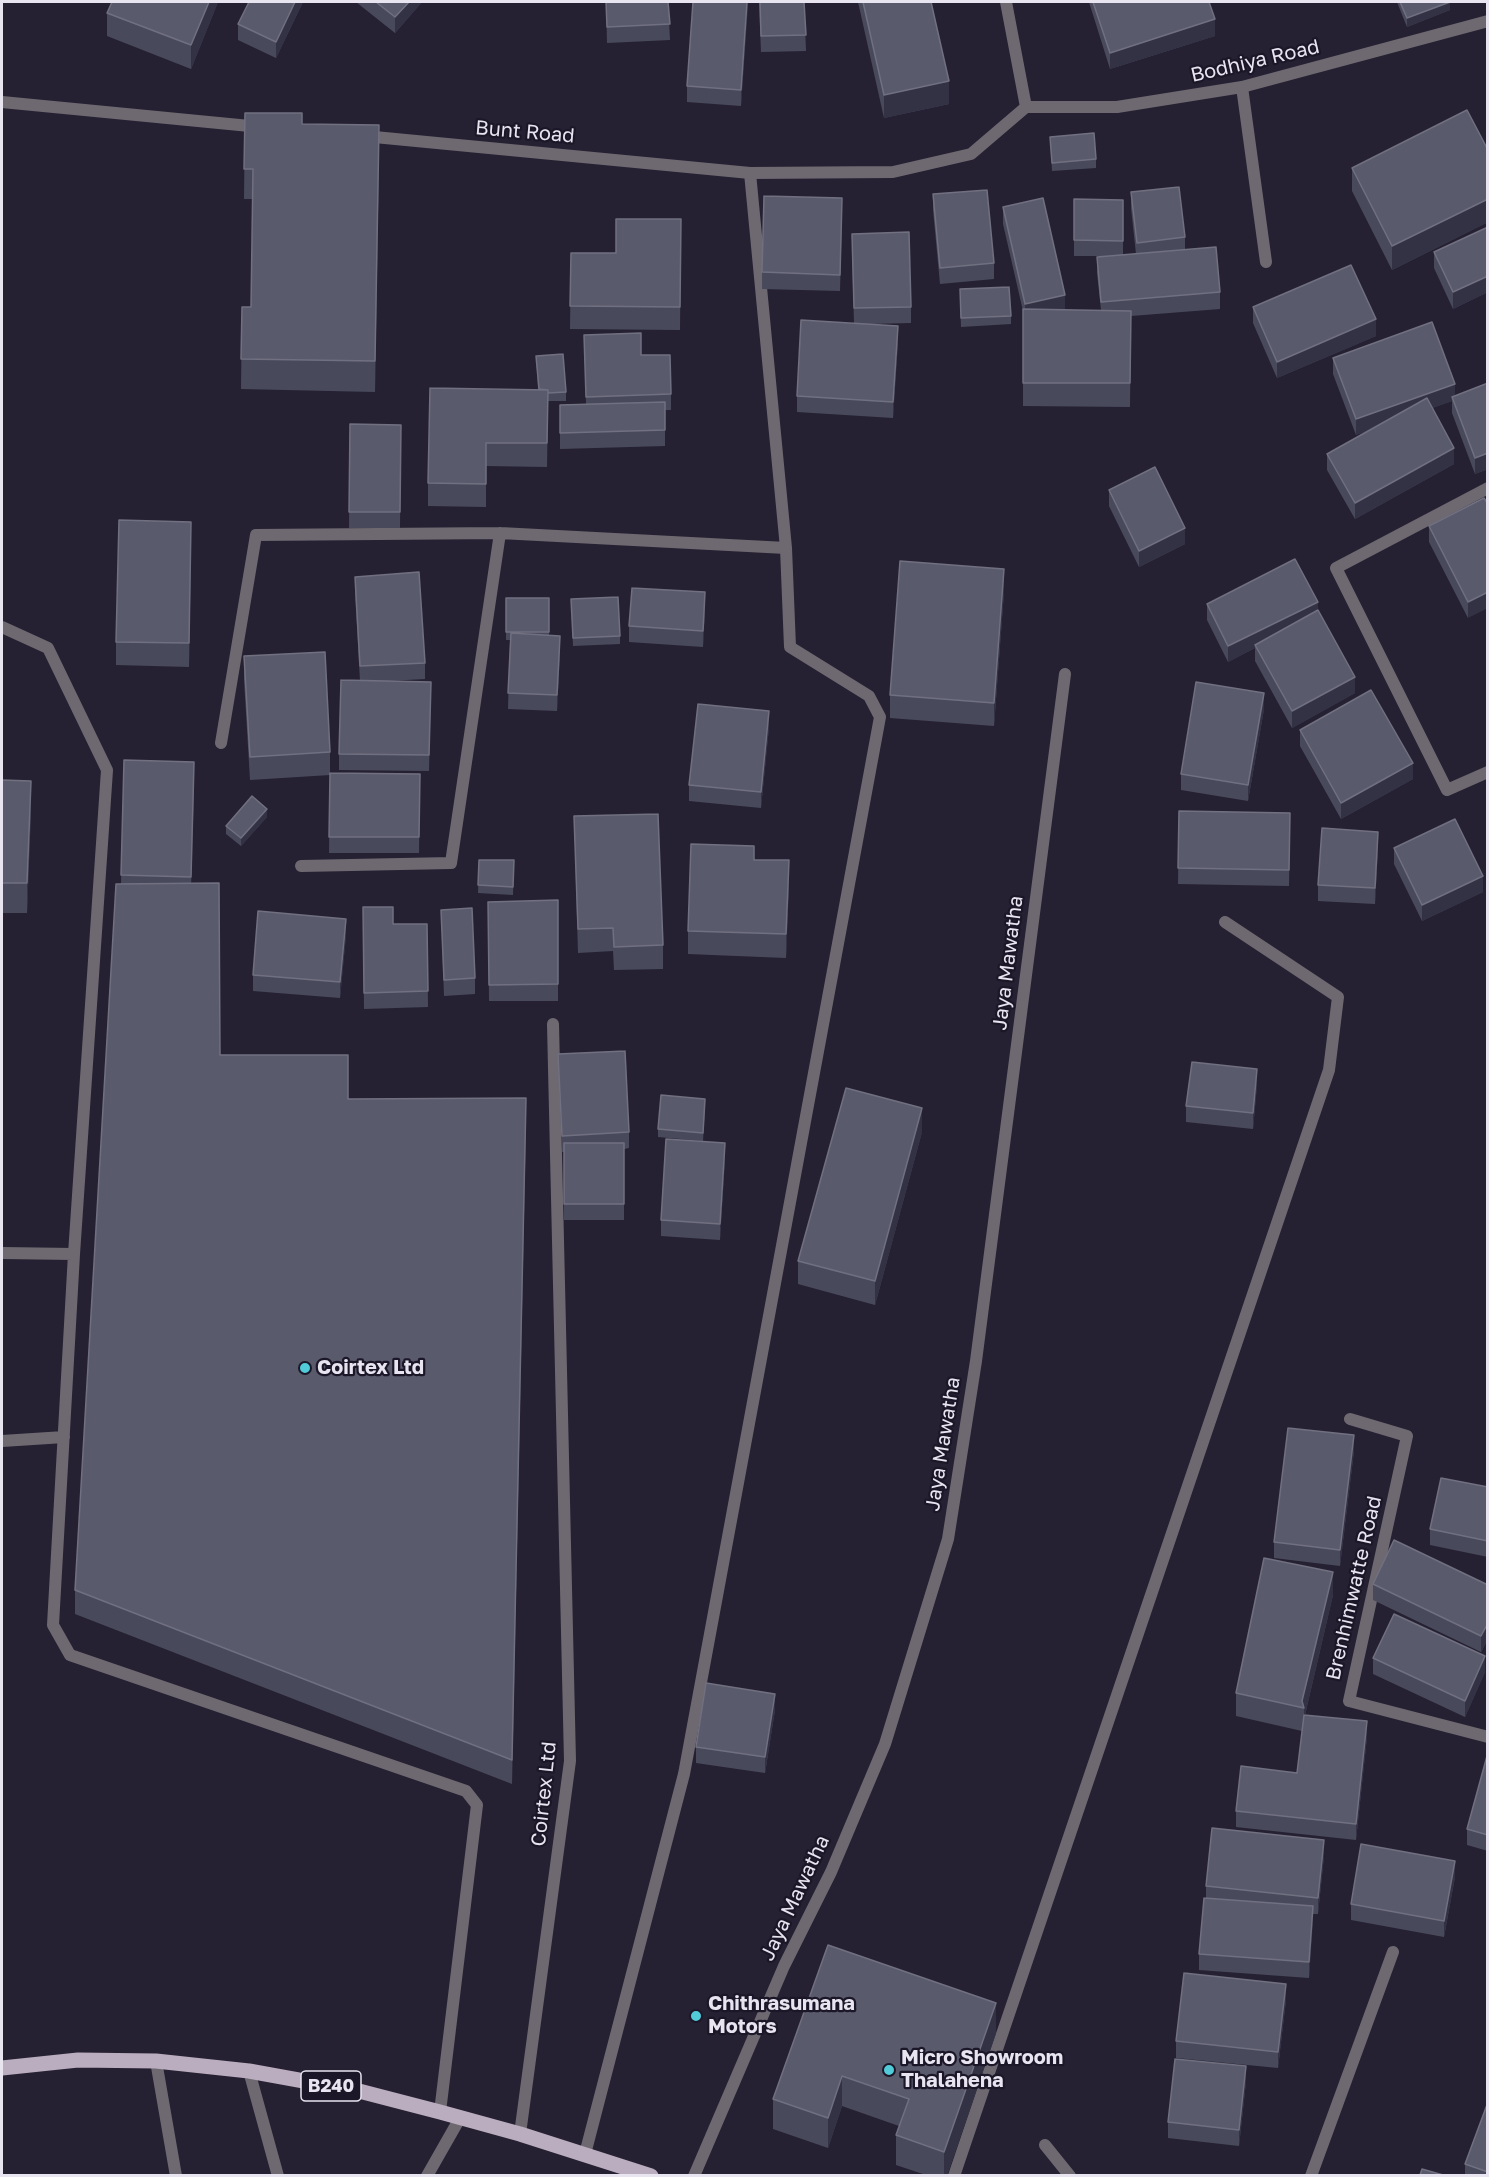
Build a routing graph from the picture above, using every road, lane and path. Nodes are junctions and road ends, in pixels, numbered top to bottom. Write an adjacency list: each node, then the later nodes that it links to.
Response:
1 (1006, 2): 5 (street)
2 (1488, 21): 3 (street, Bodhiya Road)
3 (1242, 87): 5 (street, Bodhiya Road); 9 (street)
4 (2, 102): 6 (street)
5 (1026, 107): 8 (street, Bunt Road)
6 (275, 128)
7 (346, 135): 8 (street, Bunt Road)
8 (750, 173): 12 (street)
9 (1266, 262)
10 (1488, 488): 16 (street)
11 (500, 532): 12 (street); 15 (street); 17 (street)
12 (786, 548): 34 (street)
13 (2, 627): 21 (street)
14 (1065, 674): 39 (street, Jaya Mawatha)
15 (220, 743)
16 (1488, 772)
17 (301, 866)
18 (1225, 922): 40 (street)
19 (554, 1024): 32 (street, Coirtex Ltd)
20 (2, 1253): 21 (street)
21 (74, 1254): 23 (street)
22 (1350, 1419): 25 (street, Brenhimwatte Road)
23 (64, 1437): 24 (street); 30 (street)
24 (2, 1441)
25 (1488, 1737)
26 (1393, 1952): 42 (street)
27 (156, 2061): 28 (main road, B240); 29 (main road, B240); 35 (street)
28 (2, 2068)
29 (249, 2071): 30 (main road, B240); 36 (street)
30 (440, 2112): 31 (main road, B240)
31 (460, 2118): 32 (main road, B240); 37 (street)
32 (520, 2134): 34 (main road, B240)
33 (1045, 2145): 41 (street)
34 (585, 2154): 38 (main road, B240)
35 (176, 2175)
36 (278, 2175)
37 (427, 2175)
38 (651, 2175)
39 (694, 2175)
40 (954, 2175)
41 (1070, 2175)
42 (1311, 2175)

